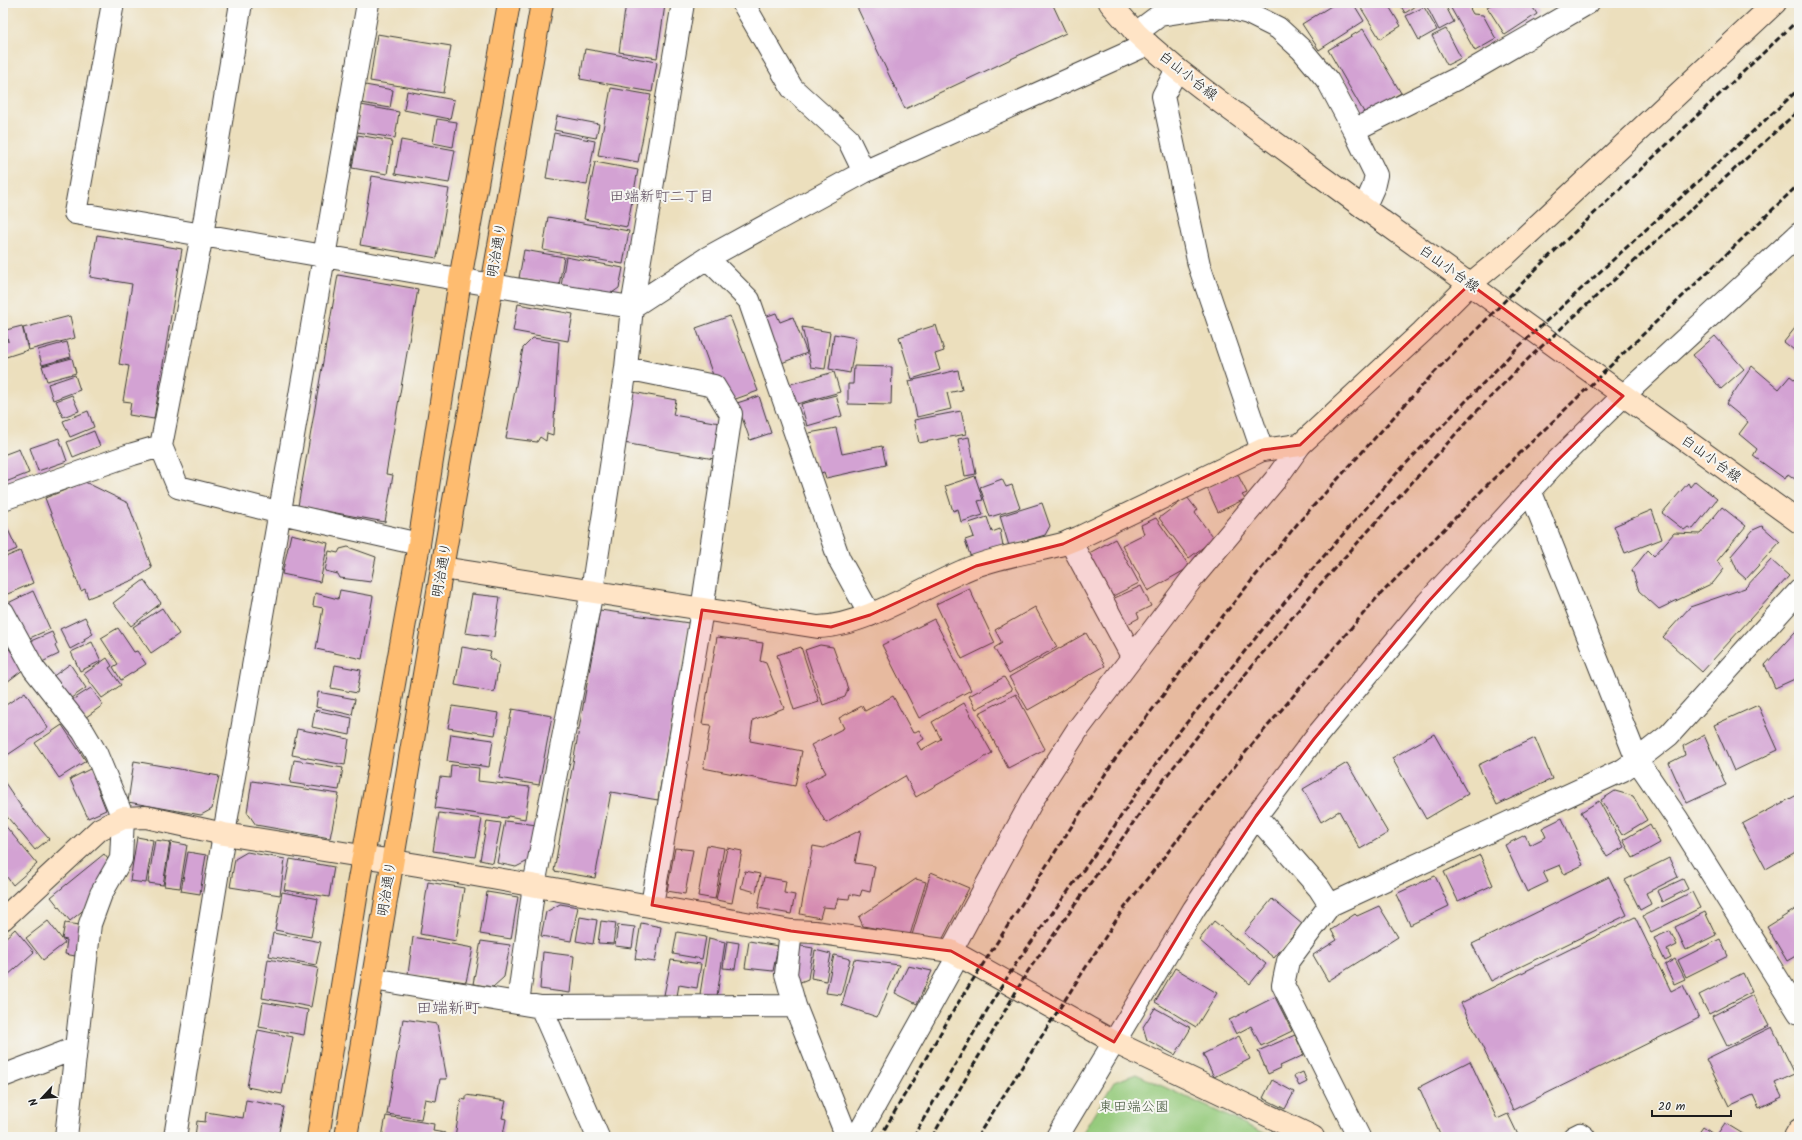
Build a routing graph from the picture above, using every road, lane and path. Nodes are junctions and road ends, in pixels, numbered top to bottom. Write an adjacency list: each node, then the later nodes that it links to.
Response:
1 (113, 3): 18 (street)
2 (242, 3): 18 (street)
3 (368, 3): 19 (street)
4 (509, 3): 21 (main road, 明治通り)
5 (542, 3): 23 (main road, 明治通り)
6 (683, 3): 24 (street)
7 (742, 3): 15 (street)
8 (1110, 3): 12 (street, 白山小台線)
9 (1588, 3): 11 (street)
10 (1775, 3): 22 (street)
11 (1559, 10): 14 (street)
12 (1142, 38): 13 (street, 白山小台線); 14 (street); 15 (street)
13 (1178, 69): 16 (street, 白山小台線); 29 (street)
14 (1354, 130): 16 (street)
15 (864, 172): 20 (street)
16 (1364, 208): 22 (street, 白山小台線)
17 (1799, 234): 26 (street)
18 (202, 235): 19 (street); 28 (street)
19 (324, 257): 21 (street); 32 (street)
20 (707, 258): 24 (street); 41 (street)
21 (460, 280): 23 (street); 35 (main road, 明治通り)
22 (1470, 284): 26 (street, 白山小台線); 27 (street)
23 (491, 285): 24 (street); 36 (main road, 明治通り)
24 (632, 307): 25 (street)
25 (626, 368): 37 (street); 39 (street)
26 (1624, 396): 30 (street); 33 (street, 白山小台線)
27 (1300, 445): 29 (street); 42 (street)
28 (161, 446): 31 (street); 32 (street)
29 (1262, 450): 34 (street)
30 (1530, 490): 43 (street); 44 (street)
31 (3, 499)
32 (281, 513): 35 (street); 46 (street)
33 (1799, 522)
34 (1070, 541): 41 (street); 42 (street)
35 (419, 544): 47 (main road, 明治通り)
36 (442, 568): 37 (street); 48 (main road, 明治通り)
37 (592, 591): 39 (street); 49 (street)
38 (1799, 591): 43 (street)
39 (702, 610): 41 (street); 50 (street)
40 (3, 612): 45 (street)
41 (870, 615)
42 (1132, 656): 54 (street)
43 (1637, 760): 51 (street); 59 (street)
44 (1256, 816): 51 (street); 60 (street)
45 (123, 818): 46 (street); 52 (street); 61 (street)
46 (224, 834): 47 (street); 65 (street)
47 (362, 857): 48 (street); 66 (main road, 明治通り)
48 (392, 861): 49 (street); 55 (main road, 明治通り)
49 (534, 885): 50 (street); 56 (street)
50 (652, 905): 53 (street)
51 (1330, 905): 73 (street)
52 (3, 919)
53 (791, 931): 54 (street); 57 (street)
54 (955, 954): 60 (street); 70 (street)
55 (373, 979): 56 (street); 67 (main road, 明治通り)
56 (518, 1003): 58 (street)
57 (796, 1006): 58 (street); 69 (street)
58 (541, 1007): 68 (street)
59 (1799, 1013)
60 (1114, 1042): 71 (street); 72 (street)
61 (76, 1048): 62 (street); 64 (street)
62 (3, 1076)
63 (1799, 1130): 76 (street)
64 (66, 1137)
65 (176, 1137)
66 (318, 1137)
67 (346, 1137)
68 (598, 1137)
69 (847, 1137)
70 (857, 1137)
71 (1057, 1137)
72 (1313, 1137)
73 (1359, 1137)
74 (1574, 1137): 75 (street)
75 (1584, 1137)
76 (1795, 1137)

